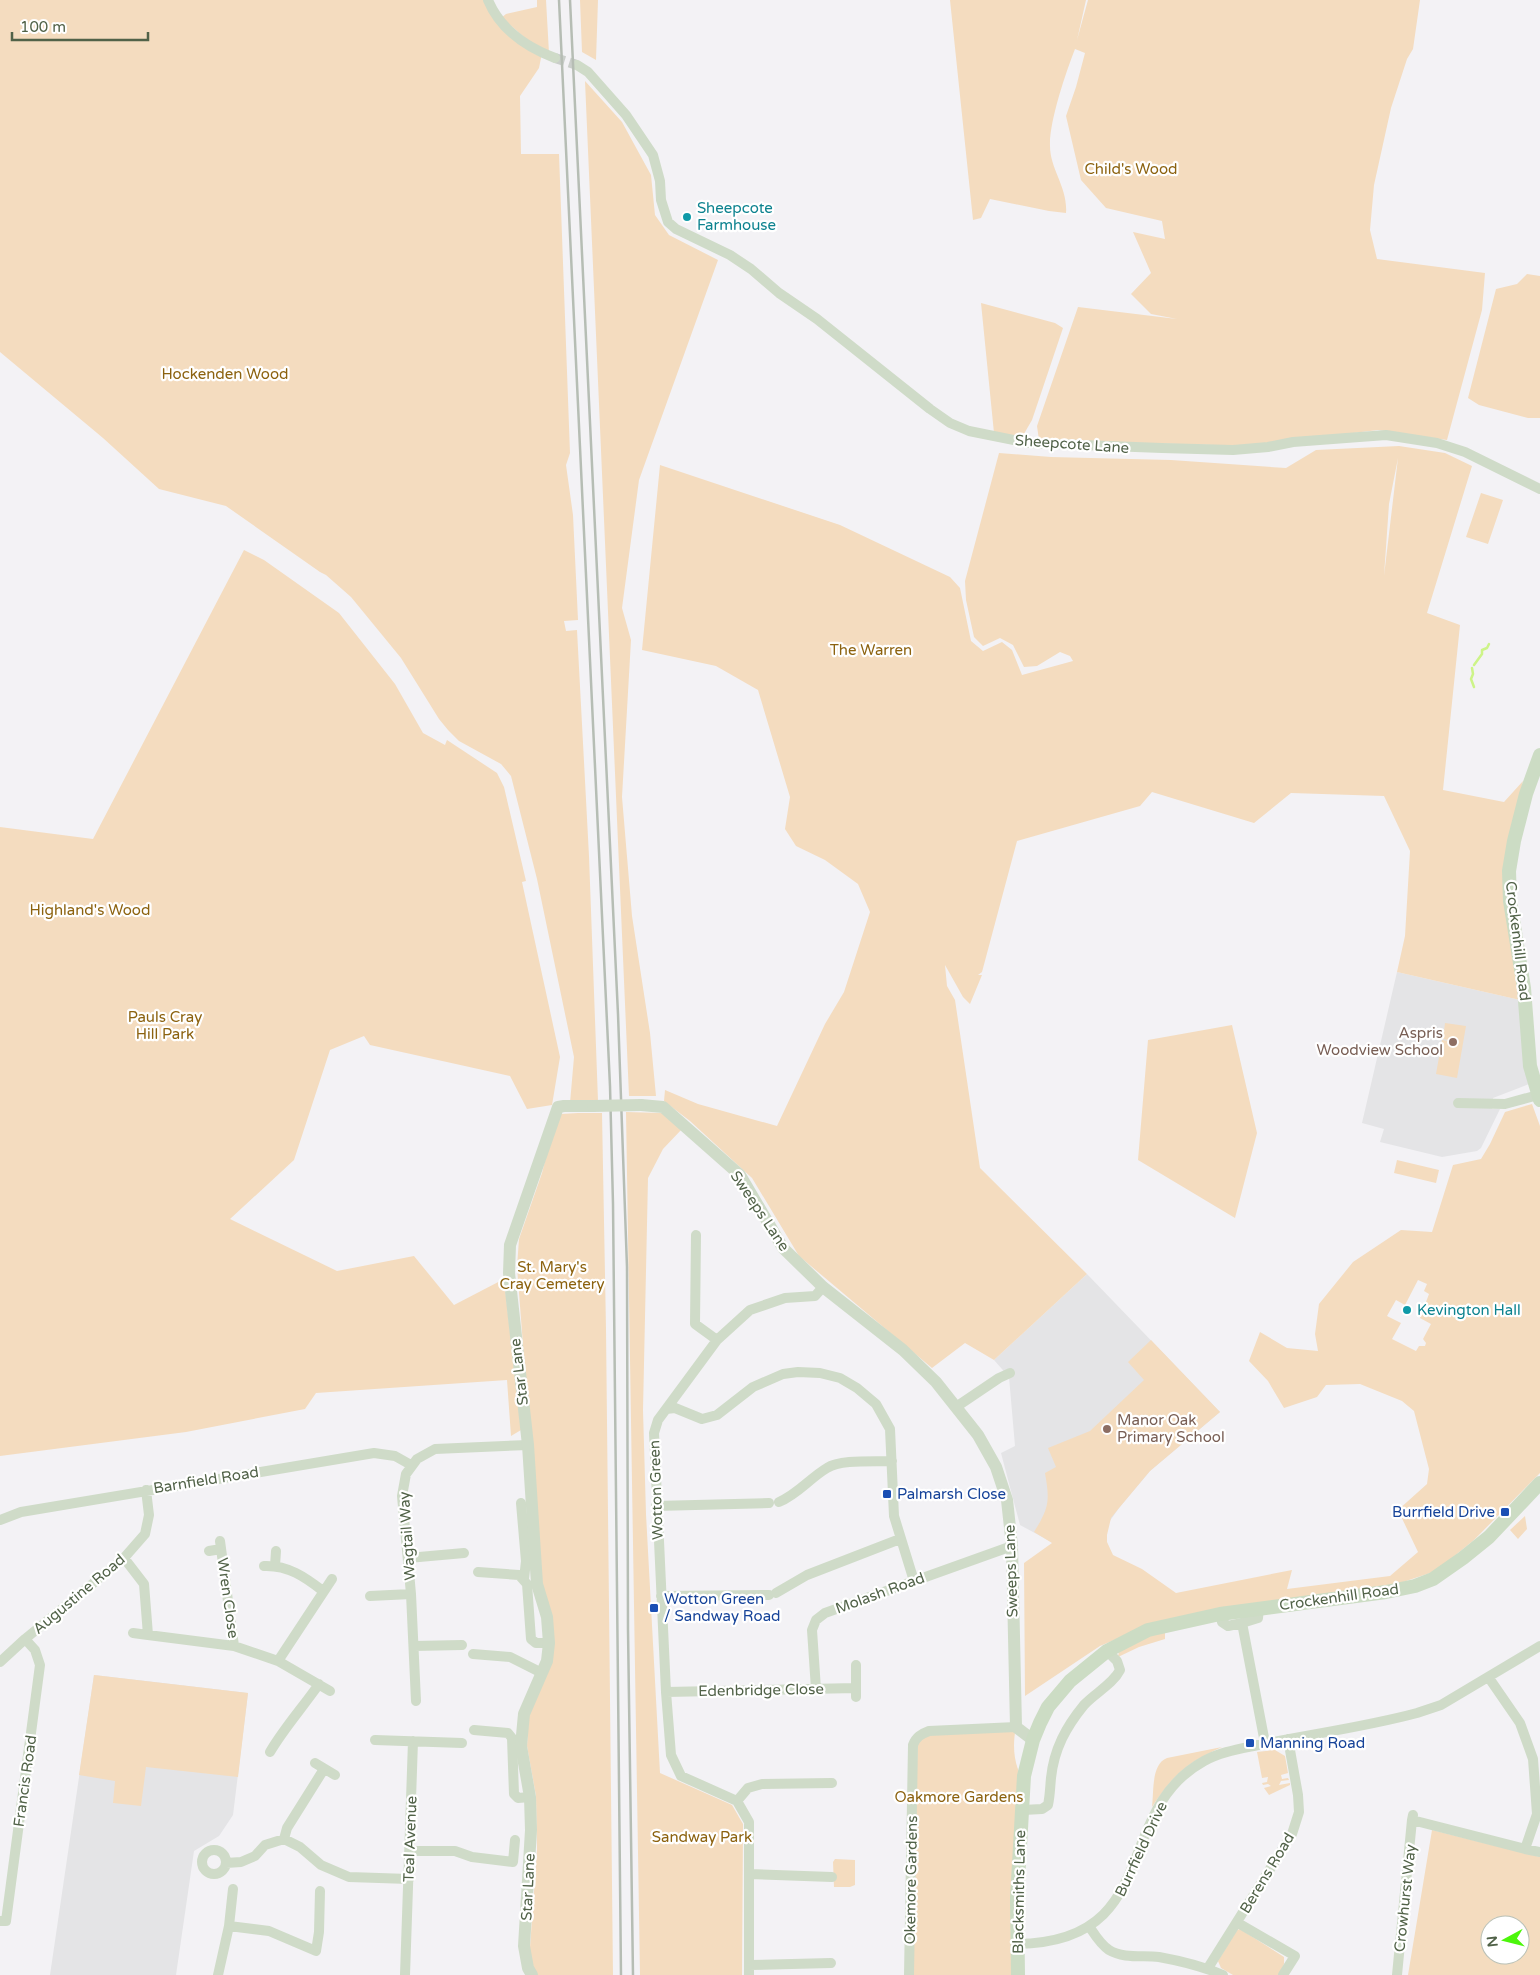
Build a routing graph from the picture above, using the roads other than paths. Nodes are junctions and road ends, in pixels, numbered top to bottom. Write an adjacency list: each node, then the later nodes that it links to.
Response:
1 (488, 0): 2 (street)
2 (555, 58)
3 (577, 65): 4 (street, Sheepcote Lane)
4 (1540, 489)
5 (1540, 755): 6 (main road, Crockenhill Road)
6 (1539, 1098): 7 (street)
7 (1458, 1103)
8 (558, 1108): 10 (street, Sweeps Lane, bridge); 15 (street, Star Lane)
9 (696, 1235): 11 (street)
10 (823, 1287): 11 (street, Wotton Green); 13 (street, Sweeps Lane)
11 (717, 1340): 14 (street, Wotton Green)
12 (1010, 1373): 13 (street)
13 (956, 1408): 24 (street, Sweeps Lane)
14 (666, 1409): 16 (street); 21 (street, Wotton Green)
15 (528, 1446): 17 (street); 46 (street, Star Lane)
16 (892, 1462): 21 (street); 23 (street)
17 (411, 1465): 19 (street, Barnfield Road); 29 (street, Wagtail Way)
18 (1540, 1484): 40 (main road, Crockenhill Road)
19 (146, 1490): 22 (street, Barnfield Road); 28 (street, Augustine Road)
20 (521, 1503): 34 (street)
21 (656, 1506): 39 (street, Wotton Green)
22 (0, 1520)
23 (900, 1539): 35 (street); 39 (street)
24 (1012, 1546): 35 (street, Molash Road); 63 (street, Sweeps Lane)
25 (209, 1551): 48 (street, Wren Close)
26 (276, 1551): 31 (street)
27 (464, 1553): 29 (street)
28 (124, 1558): 44 (street); 45 (street, Augustine Road)
29 (408, 1558): 37 (street, Wagtail Way)
30 (264, 1566): 31 (street)
31 (275, 1566): 36 (street)
32 (478, 1572): 34 (street)
33 (332, 1578): 36 (street)
34 (524, 1579): 46 (street)
35 (914, 1581): 59 (street, Molash Road)
36 (324, 1591): 53 (street)
37 (411, 1594): 38 (street); 49 (street, Wagtail Way)
38 (370, 1596)
39 (661, 1596): 61 (street, Wotton Green)
40 (1259, 1608): 41 (main road, Crockenhill Road); 42 (street)
41 (1220, 1614): 42 (street); 51 (main road, Crockenhill Road)
42 (1242, 1623): 70 (street)
43 (133, 1633): 44 (street)
44 (148, 1635): 48 (street)
45 (25, 1639): 54 (street, Augustine Road); 89 (street, Francis Road)
46 (549, 1643): 56 (street, Star Lane)
47 (462, 1645): 49 (street)
48 (234, 1646): 53 (street)
49 (414, 1646): 62 (street, Wagtail Way)
50 (1540, 1646): 57 (street, Burrfield Drive)
51 (1107, 1651): 67 (main road, Crockenhill Road); 77 (street)
52 (473, 1654): 56 (street)
53 (278, 1661): 58 (street)
54 (0, 1662)
55 (856, 1665): 59 (street, Edenbridge Close)
56 (542, 1672): 75 (street, Star Lane)
57 (1489, 1678): 65 (street, Burrfield Drive); 72 (street)
58 (319, 1684): 60 (street); 71 (street)
59 (816, 1689): 61 (street, Edenbridge Close)
60 (330, 1691)
61 (666, 1692): 76 (street, Wotton Green)
62 (416, 1701)
63 (1016, 1727): 67 (street); 100 (street, Okemore Gardens)
64 (474, 1730): 75 (street)
65 (1288, 1739): 70 (street, Burrfield Drive); 90 (street, Berens Road)
66 (375, 1740): 68 (street)
67 (1033, 1740): 77 (main road, Crockenhill Road)
68 (413, 1741): 69 (street); 81 (street, Teal Avenue)
69 (462, 1743)
70 (1264, 1743): 92 (street, Burrfield Drive)
71 (270, 1752)
72 (1537, 1769): 80 (street)
73 (335, 1775): 78 (street)
74 (832, 1783): 76 (street)
75 (530, 1797): 99 (street, Star Lane)
76 (737, 1801): 84 (street)
77 (1022, 1810): 93 (main road, Blacksmiths Lane)
78 (284, 1839): 83 (street); 86 (street)
79 (514, 1840): 81 (street)
80 (1525, 1849): 82 (street); 104 (street, Crowhurst Way)
81 (410, 1851): 86 (street, Teal Avenue)
82 (1540, 1852)
83 (226, 1863)
84 (749, 1874): 85 (street); 96 (street)
85 (832, 1877)
86 (409, 1879): 98 (street, Teal Avenue)
87 (233, 1889): 91 (street)
88 (320, 1890): 91 (street)
89 (0, 1921)
90 (1238, 1923): 95 (street, Berens Road); 103 (street)
91 (229, 1926): 97 (street)
92 (1089, 1926): 93 (street, Burrfield Drive); 95 (street)
93 (1017, 1944): 101 (main road, Blacksmiths Lane)
94 (831, 1963): 96 (street)
95 (1208, 1968): 102 (street)
96 (749, 1970)
97 (218, 1975)
98 (405, 1975)
99 (532, 1975)
100 (910, 1975)
101 (1018, 1975)
102 (1223, 1975)
103 (1284, 1975)
104 (1398, 1975)

